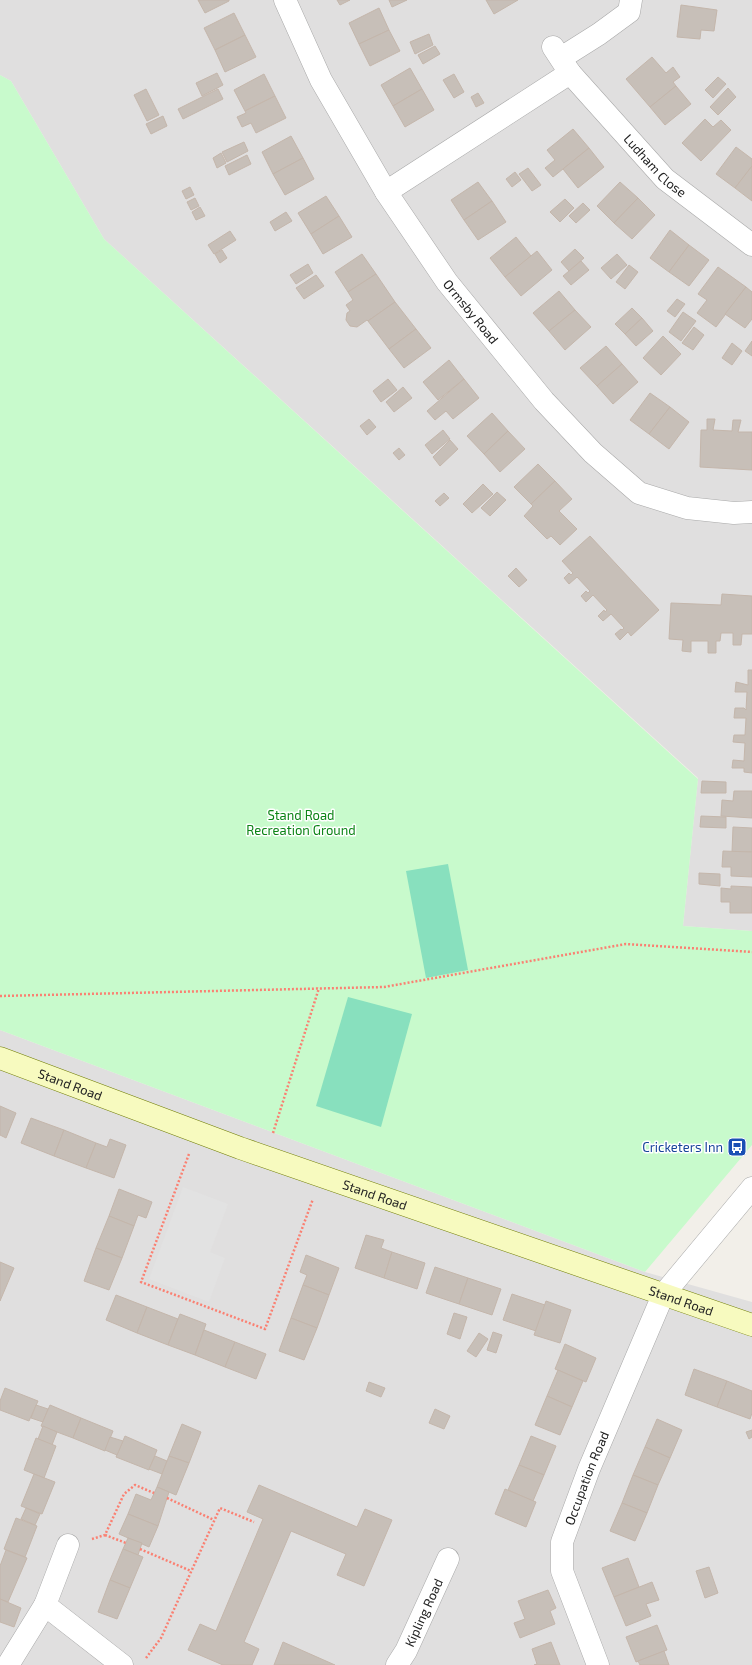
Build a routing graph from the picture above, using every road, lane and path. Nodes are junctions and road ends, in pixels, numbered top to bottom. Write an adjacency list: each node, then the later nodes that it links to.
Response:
1 (285, 0): 4 (street, Ormsby Road)
2 (631, 0): 3 (street)
3 (562, 59): 4 (street); 5 (street, Ludham Close)
4 (386, 192): 6 (street, Ormsby Road)
5 (752, 246)
6 (752, 512)
7 (752, 952): 8 (path)
8 (319, 988): 9 (path); 12 (path)
9 (0, 996)
10 (0, 1058): 11 (street, Stand Road)
11 (198, 1131): 12 (street, Stand Road); 13 (path)
12 (266, 1156): 13 (street, Stand Road)
13 (321, 1175): 15 (street, Stand Road)
14 (752, 1188): 15 (street, Occupation Road)
15 (663, 1295): 16 (street, Stand Road); 32 (street, Occupation Road)
16 (752, 1325)
17 (154, 1493): 21 (path)
18 (167, 1498): 19 (path)
19 (214, 1520): 20 (path); 26 (path)
20 (254, 1522)
21 (105, 1535): 22 (path); 23 (path)
22 (126, 1543)
23 (68, 1545): 27 (street)
24 (140, 1549): 26 (path)
25 (448, 1559): 31 (street, Kipling Road)
26 (191, 1571): 28 (path)
27 (45, 1605): 29 (street); 30 (street)
28 (145, 1660)
29 (8, 1665)
30 (122, 1665)
31 (397, 1665)
32 (598, 1665)

